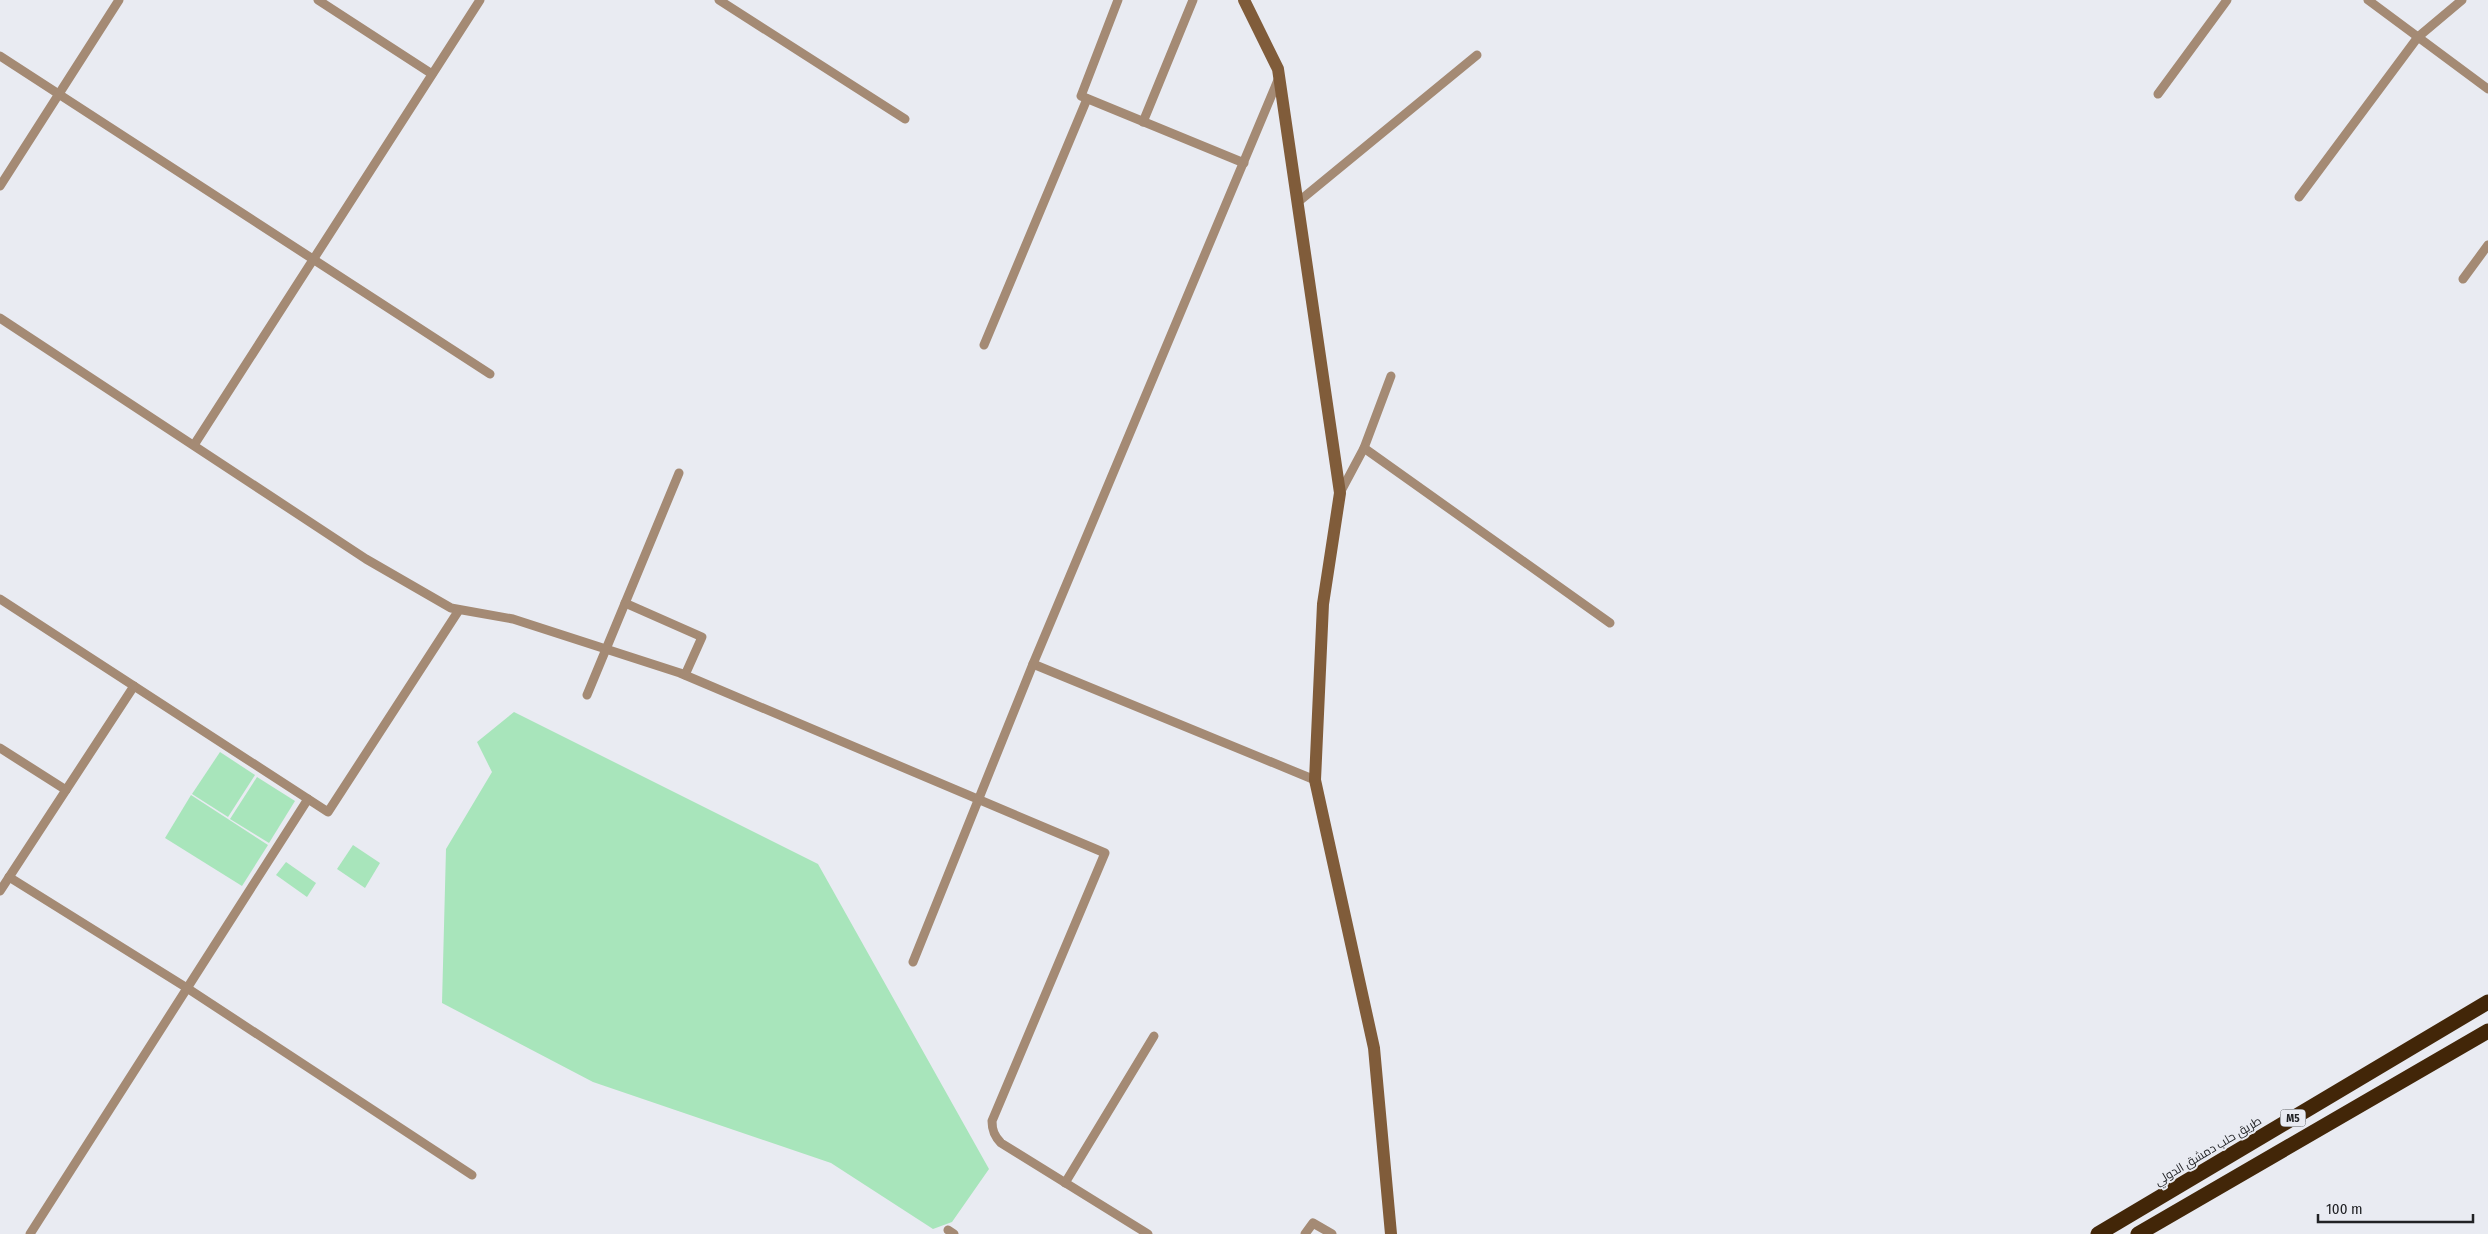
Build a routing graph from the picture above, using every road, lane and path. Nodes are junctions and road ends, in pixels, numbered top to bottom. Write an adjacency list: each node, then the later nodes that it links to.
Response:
1 (119, 0): 17 (street)
2 (318, 0): 14 (street)
3 (480, 0): 14 (street)
4 (719, 0): 20 (street)
5 (1118, 0): 19 (street)
6 (1193, 0): 21 (street)
7 (1244, 0): 15 (street)
8 (2227, 0): 18 (street)
9 (2368, 0): 11 (street)
10 (2462, 0): 11 (street)
11 (2418, 37): 16 (street); 24 (street)
12 (1477, 55): 25 (street)
13 (0, 56): 17 (street)
14 (432, 74): 27 (street)
15 (1279, 78): 22 (street); 25 (street)
16 (2488, 89)
17 (59, 94): 23 (street); 27 (street)
18 (2158, 94)
19 (1087, 99): 21 (street); 30 (street)
20 (905, 119)
21 (1143, 122): 22 (street)
22 (1244, 163): 42 (street)
23 (0, 186)
24 (2299, 197)
25 (1298, 202): 36 (street)
26 (2488, 246): 28 (street)
27 (314, 260): 31 (street); 33 (street)
28 (2463, 279)
29 (0, 318): 33 (street)
30 (984, 345)
31 (490, 374)
32 (1391, 376): 34 (street)
33 (194, 446): 39 (street)
34 (1364, 448): 36 (street); 40 (street)
35 (679, 473): 38 (street)
36 (1340, 493): 47 (street)
37 (0, 599): 44 (street)
38 (625, 603): 41 (street); 43 (street)
39 (459, 610): 41 (street); 50 (street)
40 (1610, 623)
41 (606, 649): 43 (street); 45 (street)
42 (1033, 664): 47 (street); 49 (street)
43 (685, 675): 49 (street)
44 (134, 686): 48 (street); 50 (street)
45 (588, 695)
46 (0, 748): 48 (street)
47 (1315, 780): 64 (street)
48 (66, 790): 51 (street)
49 (978, 798): 53 (street); 59 (street)
50 (308, 799): 54 (street)
51 (9, 877): 52 (street); 54 (street)
52 (0, 891)
53 (913, 962)
54 (187, 988): 58 (street); 60 (street)
55 (2488, 1002): 65 (highway, طريق حلب دمشق الدولي / M5)
56 (2488, 1031): 66 (highway, M5)
57 (1154, 1036): 59 (street)
58 (472, 1175)
59 (1065, 1183): 61 (street)
60 (30, 1234)
61 (1148, 1234)
62 (1306, 1234): 63 (street)
63 (1332, 1234)
64 (1391, 1234)
65 (2098, 1234)
66 (2138, 1234)

